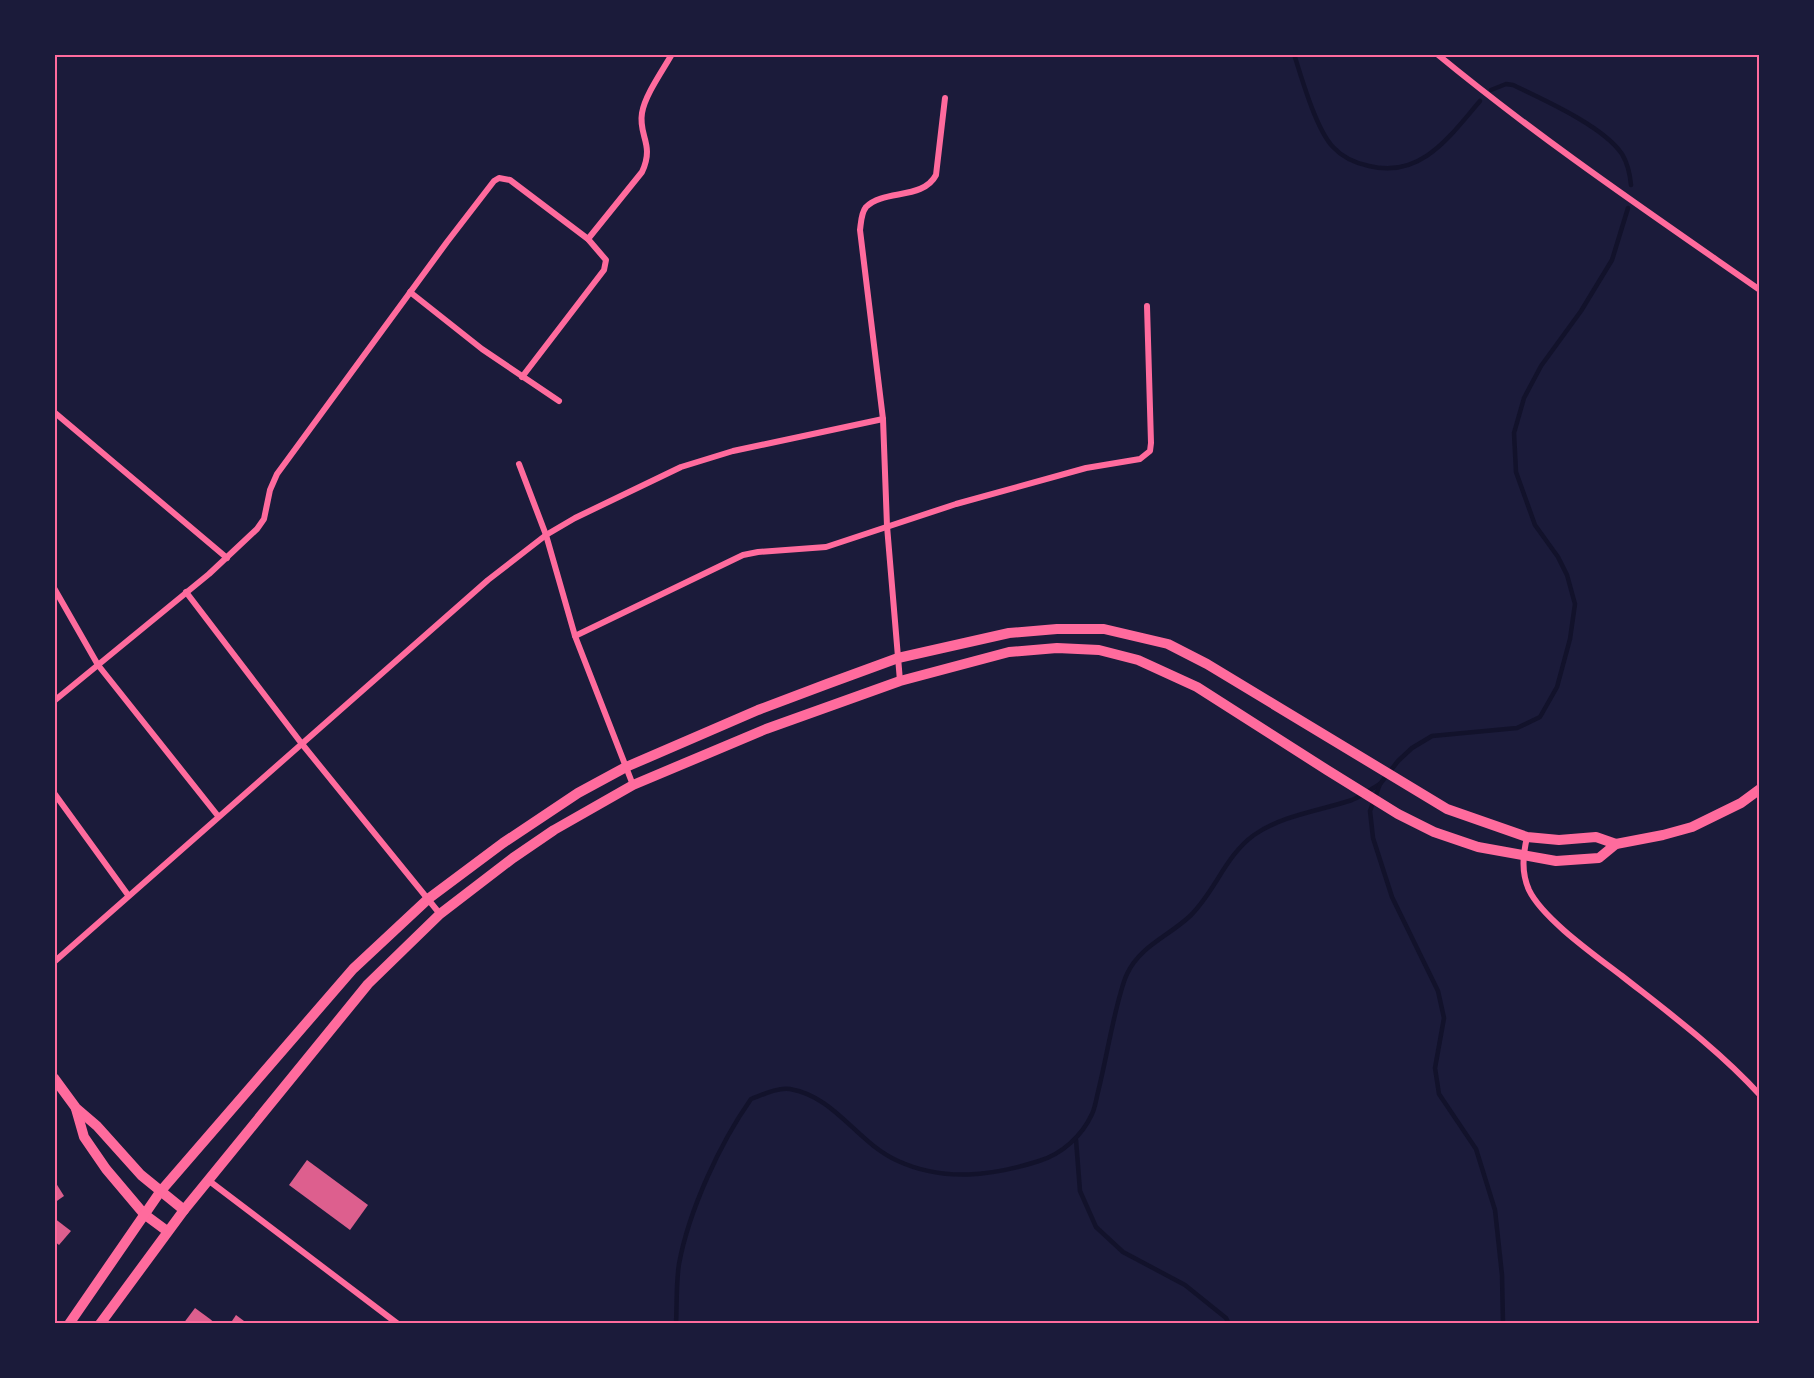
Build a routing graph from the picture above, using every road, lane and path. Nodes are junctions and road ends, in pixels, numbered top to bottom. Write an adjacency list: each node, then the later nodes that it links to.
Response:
1 (672, 54): 4 (street)
2 (1437, 54): 5 (street)
3 (945, 98): 11 (street)
4 (588, 239): 6 (street); 8 (street)
5 (1760, 290)
6 (410, 292): 8 (street); 15 (street)
7 (1147, 306): 13 (street)
8 (522, 377): 9 (street)
9 (559, 401)
10 (54, 412): 15 (street)
11 (883, 419): 13 (street); 14 (street)
12 (519, 464): 14 (street)
13 (887, 526): 18 (street); 19 (street)
14 (546, 535): 18 (street); 23 (street)
15 (227, 558): 17 (street)
16 (54, 588): 20 (street)
17 (186, 592): 20 (street); 23 (street)
18 (575, 636): 24 (street)
19 (898, 658): 21 (street); 24 (highway); 29 (highway)
20 (98, 665): 22 (street); 28 (street)
21 (900, 681): 25 (highway); 31 (highway)
22 (54, 701)
23 (302, 744): 28 (street); 33 (street)
24 (626, 767): 25 (street); 33 (highway)
25 (633, 785): 34 (highway)
26 (1760, 789): 30 (highway)
27 (54, 793): 32 (street)
28 (218, 816): 32 (street)
29 (1527, 837): 30 (highway); 31 (street)
30 (1616, 844): 31 (highway)
31 (1522, 856): 37 (street)
32 (128, 896): 35 (street)
33 (429, 899): 34 (street); 40 (highway)
34 (440, 914): 39 (highway)
35 (54, 962)
36 (54, 1078): 38 (highway)
37 (1760, 1095)
38 (76, 1108): 40 (highway); 42 (highway)
39 (208, 1180): 41 (highway); 46 (street)
40 (160, 1192): 41 (highway); 42 (highway)
41 (184, 1210): 43 (highway)
42 (144, 1214): 43 (highway); 44 (highway)
43 (167, 1231): 45 (highway)
44 (69, 1324)
45 (100, 1324)
46 (398, 1324)

